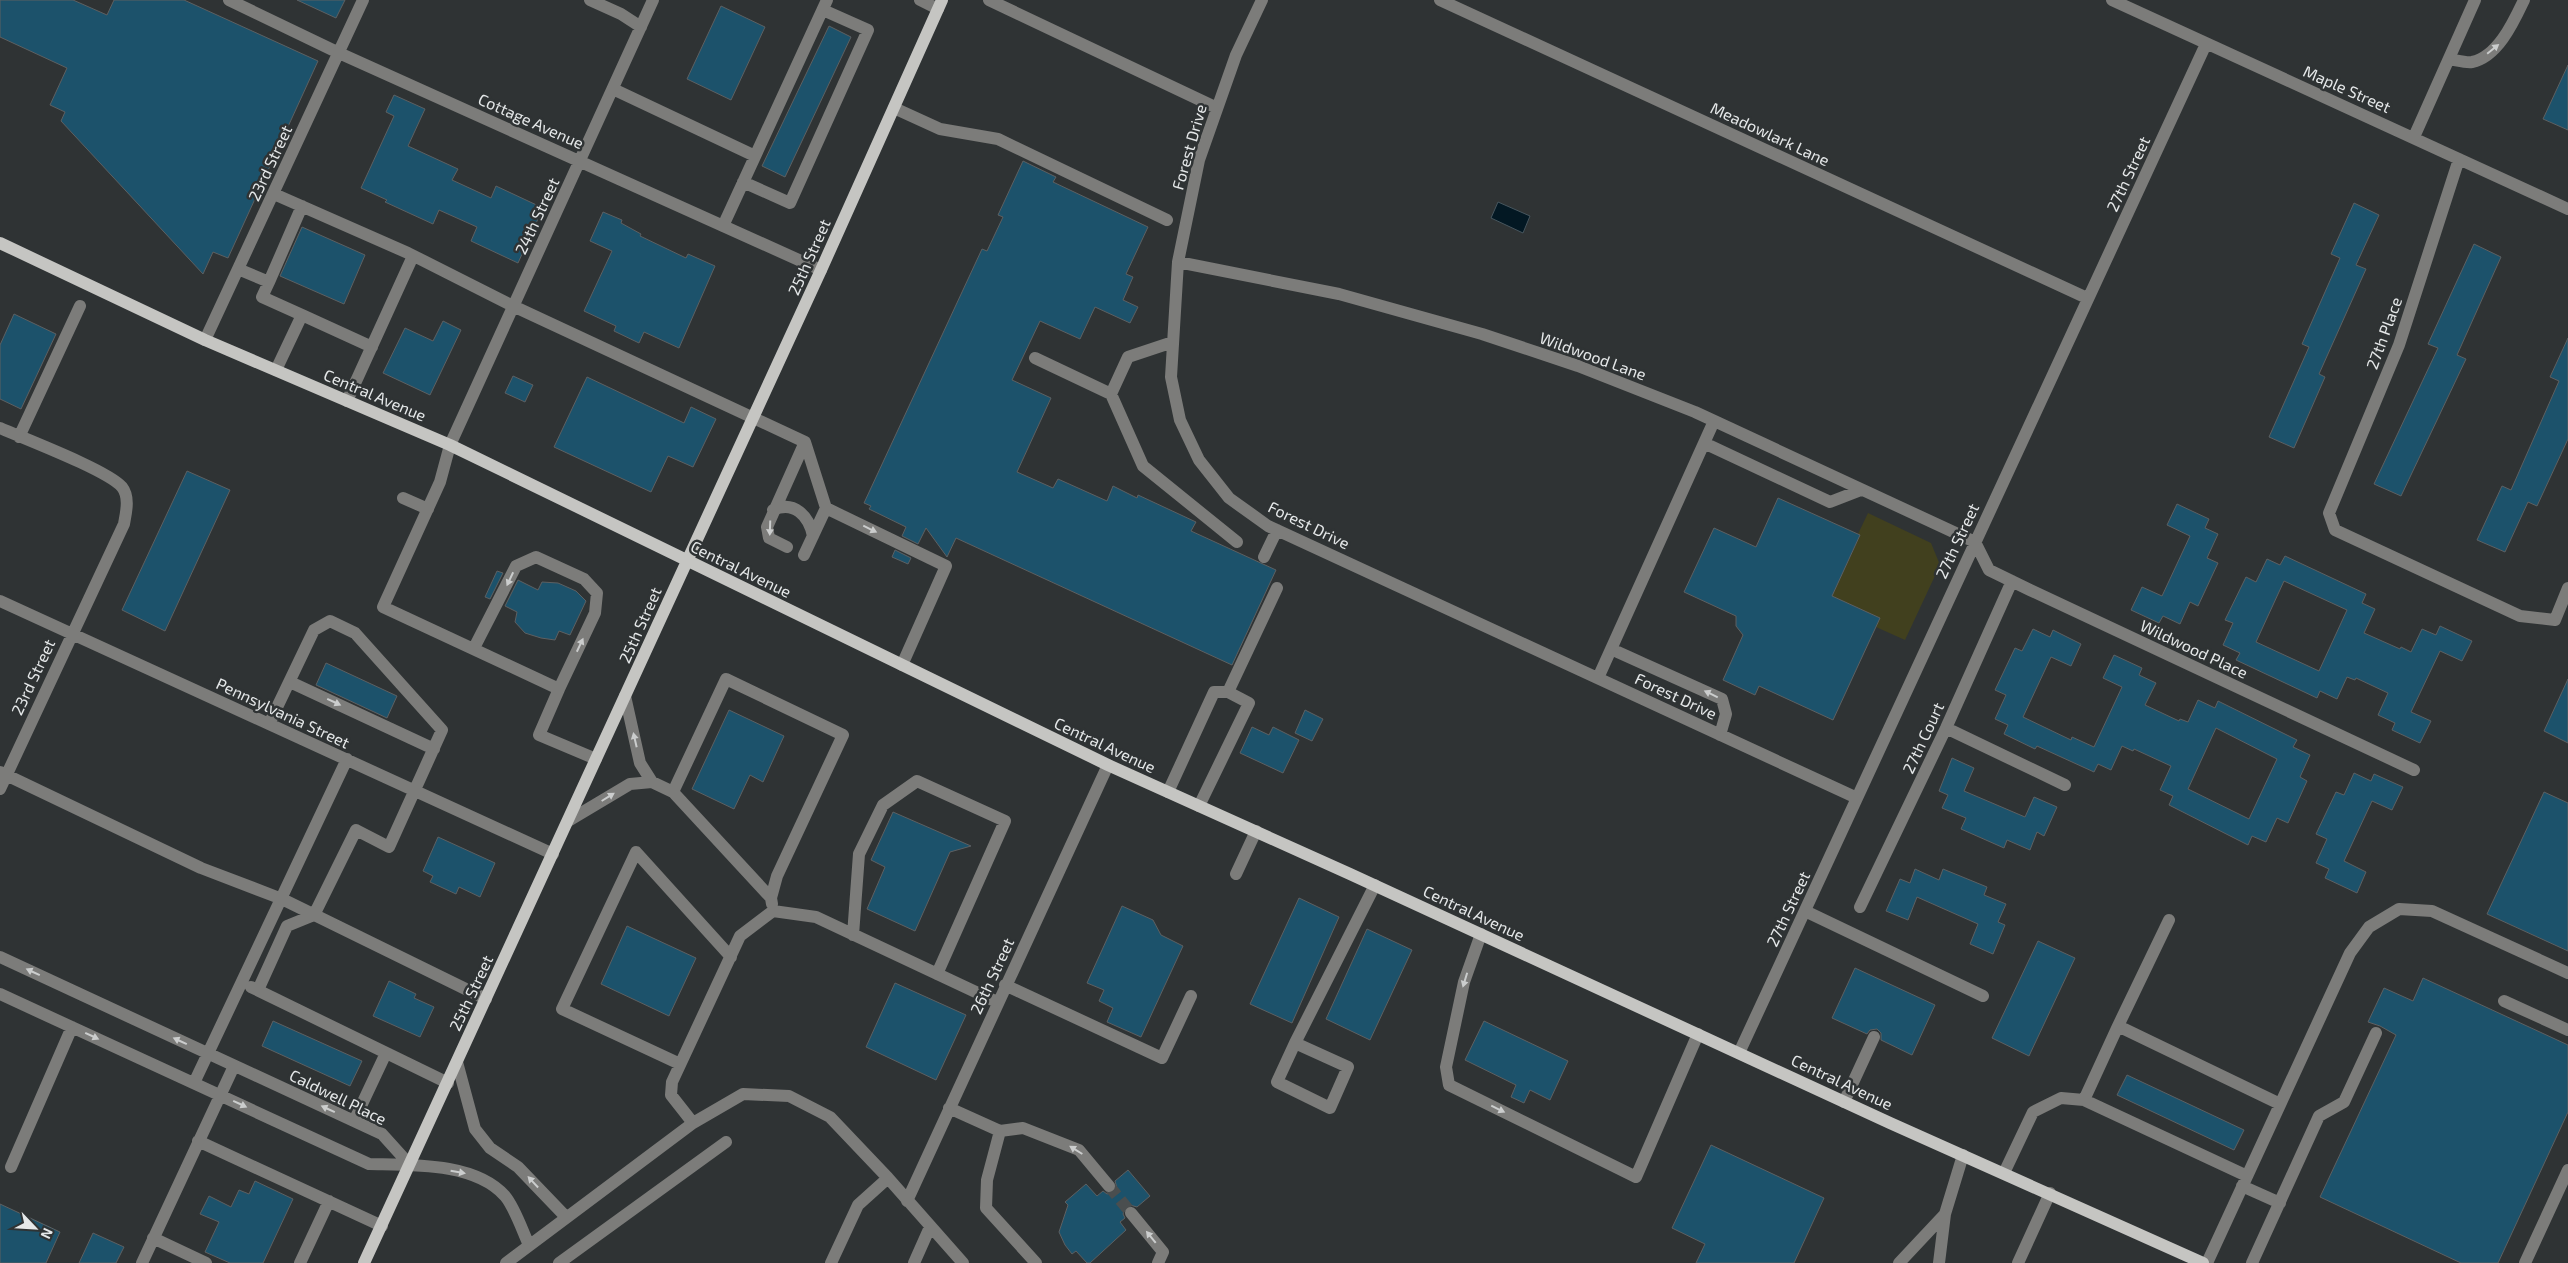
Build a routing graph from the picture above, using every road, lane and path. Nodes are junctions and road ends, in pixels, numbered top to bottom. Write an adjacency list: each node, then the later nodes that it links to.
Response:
1 (229, 0): 13 (street, Cottage Avenue)
2 (363, 0): 17 (street, 23rd Street)
3 (590, 0): 15 (street)
4 (653, 0): 15 (street, 24th Street)
5 (920, 0): 12 (street)
6 (989, 0): 21 (street)
7 (1262, 0): 21 (street, Forest Drive)
8 (1440, 0): 38 (street, Meadowlark Lane)
9 (2112, 0): 16 (street, Maple Street)
10 (2475, 0): 18 (street)
11 (2524, 0): 18 (street, one-way to 11)
12 (940, 4): 20 (main road, 25th Street)
13 (254, 5): 17 (street, Cottage Avenue)
14 (825, 5): 23 (street); 26 (street)
15 (641, 28): 19 (street, 24th Street)
16 (2206, 44): 22 (street, Maple Street); 38 (street, 27th Street)
17 (339, 52): 25 (street, Cottage Avenue); 27 (street, 23rd Street)
18 (2449, 59): 22 (street)
19 (612, 89): 23 (street); 25 (street, 24th Street)
20 (894, 108): 30 (street); 36 (main road, 25th Street)
21 (1217, 108): 34 (street, Forest Drive)
22 (2414, 137): 24 (street, Maple Street)
23 (755, 156): 26 (street)
24 (2459, 159): 29 (street, Maple Street); 71 (street, 27th Place)
25 (580, 161): 31 (street, Cottage Avenue); 40 (street, 24th Street)
26 (743, 182): 31 (street)
27 (274, 194): 28 (street); 35 (street, 23rd Street)
28 (302, 206): 33 (street); 37 (street)
29 (2568, 209)
30 (1167, 220)
31 (723, 226): 36 (street, Cottage Avenue)
32 (0, 243): 42 (main road, Central Avenue)
33 (413, 256): 40 (street); 44 (street)
34 (1178, 262): 43 (street, Forest Drive); 50 (street, Wildwood Lane)
35 (238, 269): 37 (street); 42 (street, 23rd Street)
36 (821, 270): 49 (main road, 25th Street)
37 (269, 282): 41 (street)
38 (2087, 298): 64 (street, 27th Street)
39 (80, 306): 52 (street)
40 (513, 306): 49 (street); 55 (street, 24th Street)
41 (302, 315): 44 (street); 46 (street)
42 (205, 340): 46 (main road, Central Avenue)
43 (1173, 342): 47 (street); 61 (street, Forest Drive)
44 (372, 347): 48 (street)
45 (1035, 358): 47 (street)
46 (276, 370): 48 (main road, Central Avenue)
47 (1111, 394): 63 (street)
48 (347, 401): 55 (main road, Central Avenue)
49 (754, 417): 53 (street); 68 (main road, 25th Street)
50 (1714, 421): 54 (street); 56 (street, Wildwood Lane)
51 (0, 428): 52 (street, 23rd Street)
52 (19, 436): 73 (street, 23rd Street)
53 (804, 442): 58 (street); 60 (street)
54 (1704, 443): 56 (street); 75 (street)
55 (450, 444): 59 (street, 24th Street); 68 (main road, Central Avenue)
56 (1861, 490): 64 (street, Wildwood Lane)
57 (403, 498): 59 (street)
58 (826, 508): 62 (street); 76 (street, one-way to 76)
59 (428, 509): 74 (street, 24th Street)
60 (773, 510): 62 (street); 65 (street, one-way to 65)
61 (1277, 530): 67 (street); 77 (street, Forest Drive)
62 (813, 536): 66 (street)
63 (1237, 542)
64 (1975, 542): 69 (street, Wildwood Place); 97 (street, 27th Street)
65 (787, 548)
66 (804, 555)
67 (1264, 557)
68 (687, 561): 76 (main road, Central Avenue); 81 (main road, 25th Street)
69 (2012, 581): 83 (street, 27th Court); 89 (street, Wildwood Place)
70 (1277, 588): 80 (street)
71 (2568, 588)
72 (0, 601): 73 (street, Pennsylvania Street)
73 (71, 634): 82 (street, Pennsylvania Street); 90 (street, 23rd Street)
74 (474, 648): 79 (street); 79 (street, one-way to 74)
75 (1611, 649): 77 (street); 84 (street, one-way to 75)
76 (902, 665): 88 (main road, Central Avenue)
77 (1598, 678): 84 (street, Forest Drive)
78 (290, 682): 82 (street); 85 (street, one-way to 85); 85 (street)
79 (559, 689): 86 (street)
80 (1228, 692): 96 (street); 98 (street)
81 (625, 696): 86 (main road, 25th Street); 91 (street, one-way to 81)
82 (269, 724): 87 (street, Pennsylvania Street)
83 (1946, 728): 92 (street); 106 (street, 27th Court)
84 (1720, 735): 97 (street, Forest Drive)
85 (434, 749): 94 (street)
86 (596, 759): 99 (main road, 25th Street)
87 (347, 760): 94 (street, Pennsylvania Street); 105 (street)
88 (1108, 765): 96 (main road, Central Avenue); 118 (street, 26th Street)
89 (2414, 770)
90 (3, 774): 93 (street, 23rd Street); 105 (street)
91 (652, 782): 95 (street); 99 (street, one-way to 91)
92 (2065, 786)
93 (0, 789)
94 (416, 791): 101 (street, Pennsylvania Street); 109 (street)
95 (673, 792): 104 (street); 104 (street)
96 (1168, 792): 98 (main road, Central Avenue)
97 (1857, 798): 108 (street, 27th Street)
98 (1199, 806): 100 (main road, Central Avenue)
99 (568, 822): 101 (main road, 25th Street)
100 (1256, 831): 102 (street); 103 (main road, Central Avenue)
101 (553, 854): 123 (main road, 25th Street)
102 (1236, 874)
103 (1375, 885): 112 (main road, Central Avenue); 132 (street)
104 (771, 898): 107 (street)
105 (282, 899): 109 (street); 117 (street)
106 (1860, 907)
107 (773, 911): 111 (street); 114 (street)
108 (1805, 911): 122 (street); 134 (street, 27th Street)
109 (314, 915): 119 (street); 123 (street)
110 (2169, 920): 126 (street)
111 (853, 934): 116 (street); 116 (street)
112 (1481, 934): 130 (main road, Central Avenue); 130 (street, one-way to 130)
113 (0, 957): 135 (street, Caldwell Place, one-way to 113)
114 (731, 957): 137 (street); 137 (street)
115 (2568, 973): 144 (street)
116 (937, 974): 125 (street)
117 (242, 982): 119 (street); 135 (street)
118 (1005, 985): 121 (street); 125 (street, 26th Street)
119 (258, 990): 133 (street)
120 (0, 994): 127 (street)
121 (1192, 996)
122 (1983, 996)
123 (486, 999): 136 (main road, 25th Street)
124 (2504, 1001): 128 (street)
125 (997, 1002): 145 (street, 26th Street)
126 (2118, 1026): 142 (street); 144 (street)
127 (72, 1027): 139 (street, one-way to 139); 153 (street)
128 (2568, 1030)
129 (2376, 1033): 163 (street)
130 (1698, 1034): 134 (main road, Central Avenue)
131 (1874, 1037): 143 (street)
132 (1294, 1043): 132 (street)
133 (386, 1053): 140 (street); 146 (street)
134 (1739, 1053): 143 (main road, Central Avenue)
135 (209, 1054): 138 (street, Caldwell Place); 139 (street)
136 (457, 1062): 140 (main road, 25th Street); 166 (street, one-way to 136)
137 (680, 1064): 147 (street)
138 (234, 1066): 141 (street); 146 (street, Caldwell Place, one-way to 138)
139 (194, 1083): 141 (street)
140 (448, 1083): 152 (main road, 25th Street)
141 (219, 1095): 149 (street); 152 (street, one-way to 152)
142 (2084, 1100): 155 (street); 157 (street)
143 (1844, 1102): 151 (main road, Central Avenue)
144 (2280, 1104): 157 (street)
145 (949, 1108): 148 (street); 162 (street, 26th Street)
146 (354, 1121): 152 (street, Caldwell Place)
147 (693, 1123): 156 (street); 166 (street)
148 (1000, 1130): 158 (street, one-way to 148); 180 (street)
149 (198, 1141): 161 (street); 169 (street)
150 (726, 1142): 176 (street)
151 (1963, 1155): 155 (main road, Central Avenue); 165 (street)
152 (410, 1165): 167 (main road, 25th Street); 170 (street, one-way to 170)
153 (11, 1167)
154 (2568, 1170): 159 (street)
155 (2004, 1173): 160 (main road, Central Avenue)
156 (888, 1178): 162 (street); 177 (street)
157 (2244, 1181): 163 (street); 185 (street)
158 (1109, 1186)
159 (2564, 1190): 187 (street)
160 (2050, 1194): 184 (street); 185 (main road, Central Avenue)
161 (329, 1201): 167 (street); 173 (street)
162 (907, 1201): 168 (street)
163 (2280, 1203): 186 (street)
164 (1131, 1212): 181 (street, one-way to 164)
165 (1945, 1214): 182 (street); 183 (street)
166 (566, 1218): 170 (street)
167 (382, 1226): 174 (main road, 25th Street)
168 (930, 1227): 178 (street); 179 (street)
169 (153, 1238): 171 (street); 172 (street)
170 (529, 1245): 175 (street)
171 (142, 1263)
172 (206, 1263)
173 (300, 1263)
174 (364, 1263)
175 (506, 1263)
176 (559, 1263)
177 (831, 1263)
178 (914, 1263)
179 (963, 1263)
180 (1036, 1263)
181 (1158, 1263)
182 (1899, 1263)
183 (1939, 1263)
184 (2018, 1263)
185 (2205, 1263)
186 (2252, 1263)
187 (2525, 1263)

